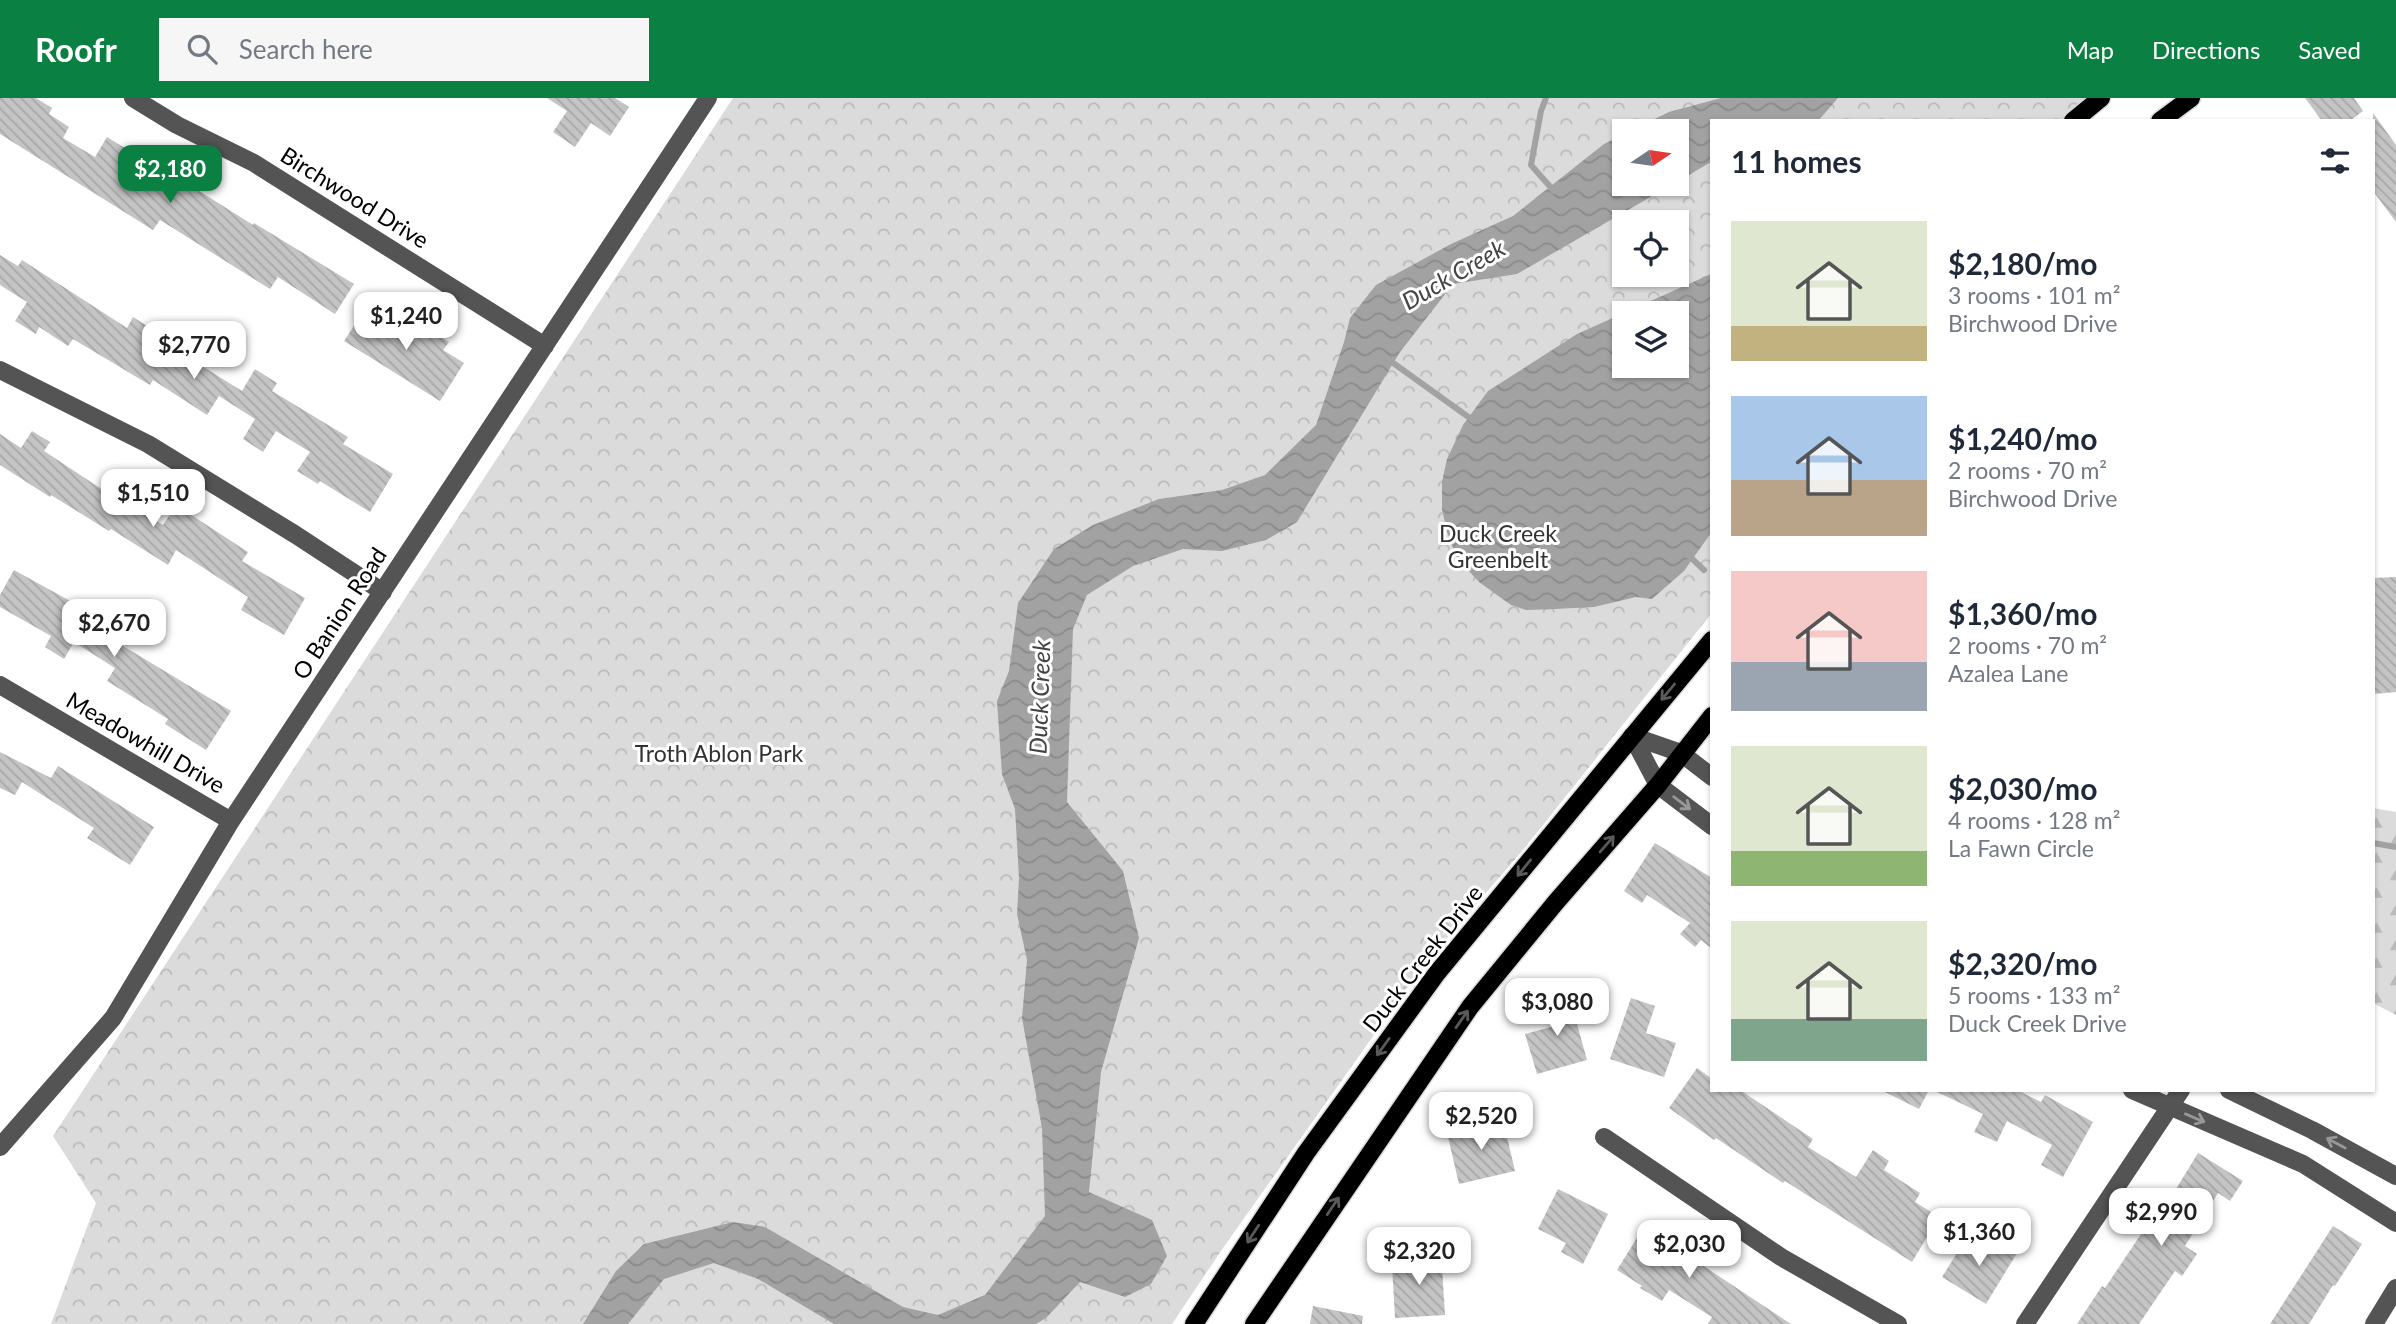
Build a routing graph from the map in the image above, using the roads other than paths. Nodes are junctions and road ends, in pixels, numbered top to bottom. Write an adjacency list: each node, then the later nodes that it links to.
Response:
1 (133, 98): 7 (street, Birchwood Drive)
2 (2101, 98): 5 (main road)
3 (2191, 98): 6 (main road)
4 (705, 99): 7 (street, O Banion Road)
5 (2075, 119)
6 (2163, 119)
7 (545, 346): 9 (street, O Banion Road)
8 (0, 370): 9 (street)
9 (383, 592): 17 (street, O Banion Road)
10 (1710, 642): 13 (main road, Duck Creek Drive, one-way to 13)
11 (0, 685): 17 (street, Meadowhill Drive)
12 (1710, 718): 14 (main road)
13 (1632, 736): 14 (street); 16 (street); 28 (main road, Duck Creek Drive, one-way to 28)
14 (1681, 753): 15 (street); 16 (main road)
15 (1710, 775)
16 (1658, 785): 18 (street, one-way to 18); 29 (main road, one-way to 16)
17 (232, 821): 24 (street, O Banion Road)
18 (1710, 824)
19 (2136, 1092): 22 (street)
20 (2180, 1092): 22 (street)
21 (2232, 1092): 25 (street, one-way to 21)
22 (2170, 1107): 26 (street, one-way to 26); 31 (street)
23 (1604, 1137): 30 (street)
24 (0, 1147)
25 (2396, 1176)
26 (2396, 1223)
27 (2396, 1288): 32 (street)
28 (1194, 1324)
29 (1254, 1324)
30 (1898, 1324)
31 (2025, 1324)
32 (2374, 1324)

